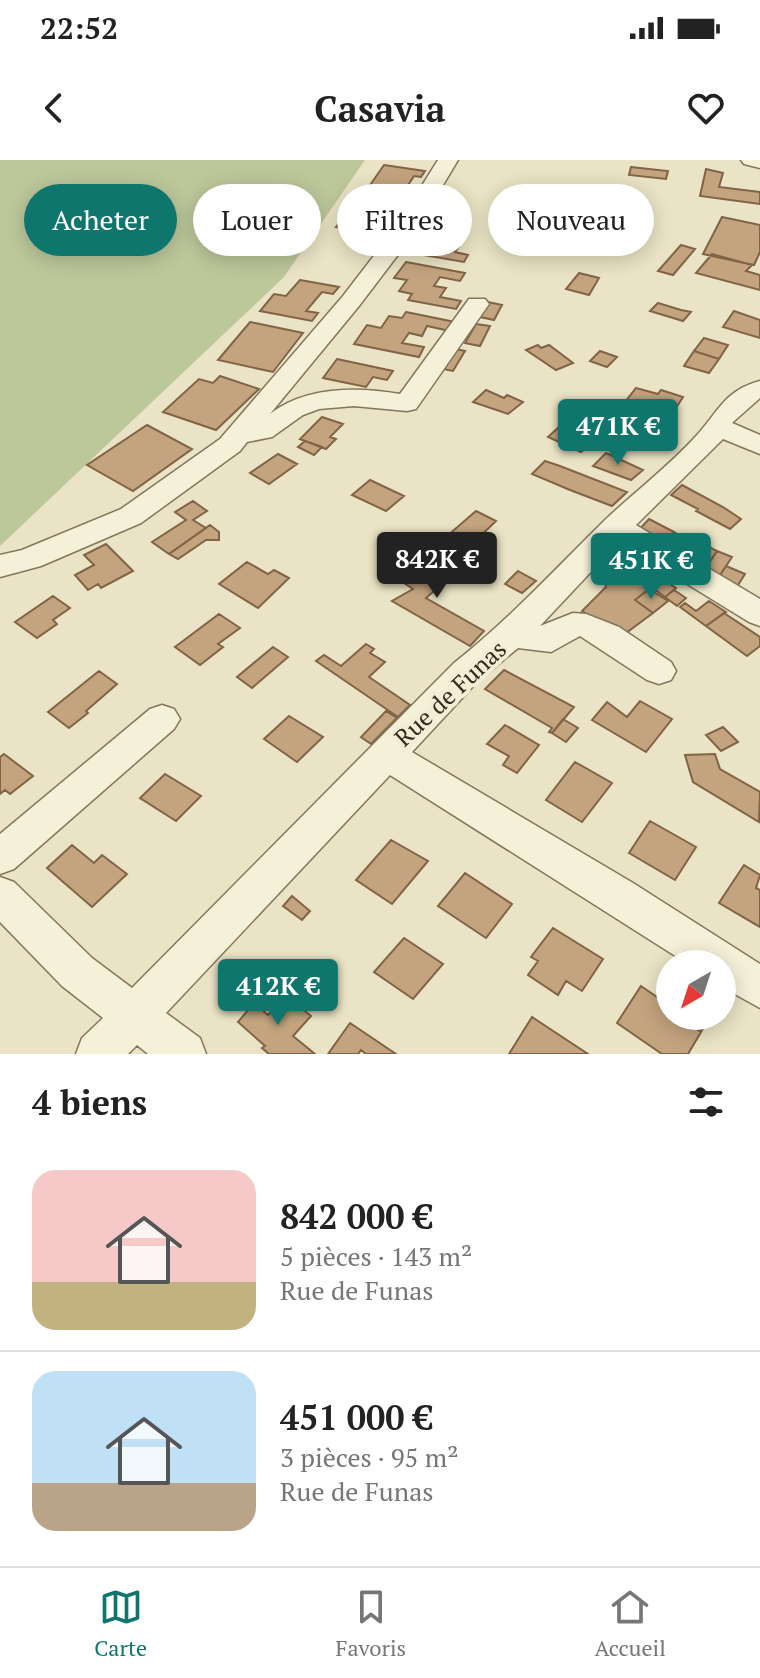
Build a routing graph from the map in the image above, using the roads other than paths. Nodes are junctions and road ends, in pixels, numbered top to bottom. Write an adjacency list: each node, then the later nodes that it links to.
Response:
1 (448, 160): 8 (street)
2 (751, 160): 3 (street)
3 (760, 162)
4 (477, 304): 8 (street)
5 (760, 374): 6 (street, Rue de Funas)
6 (760, 389): 7 (street, Rue de Funas)
7 (716, 426): 9 (street); 10 (street, Rue de Funas)
8 (239, 434): 11 (street)
9 (760, 445)
10 (616, 527): 12 (street); 13 (street, Rue de Funas)
11 (0, 566)
12 (760, 614)
13 (512, 635): 14 (street); 16 (street, Rue de Funas)
14 (659, 671)
15 (162, 719): 17 (street)
16 (386, 754): 19 (street); 20 (street, Rue de Funas)
17 (0, 857)
18 (0, 895): 20 (street)
19 (760, 988)
20 (134, 1018): 21 (street, Rue de Funas); 22 (street)
21 (98, 1054)
22 (184, 1054)

